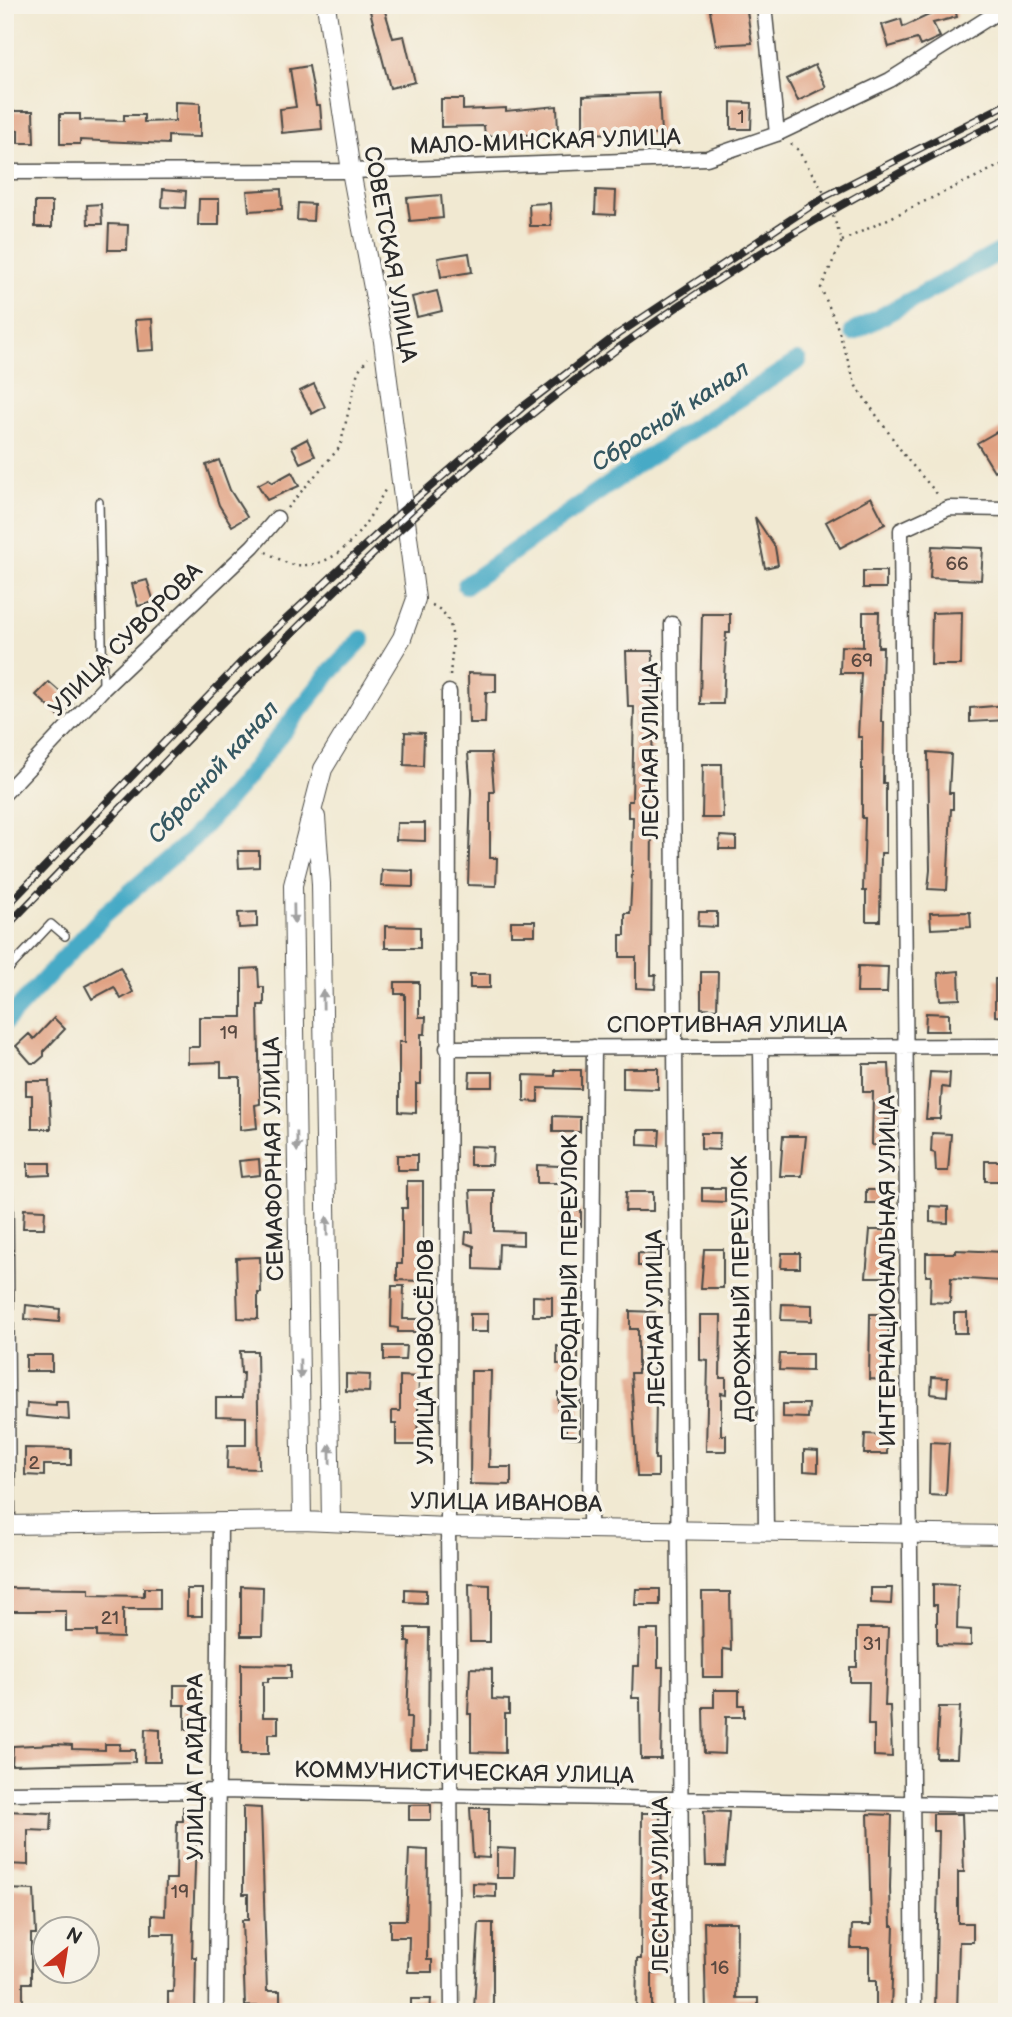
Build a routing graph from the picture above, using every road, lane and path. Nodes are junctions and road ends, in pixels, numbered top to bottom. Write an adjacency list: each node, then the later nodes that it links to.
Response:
1 (326, 5): 6 (street, СОВЕТСКАЯ УЛИЦА)
2 (764, 5): 4 (street)
3 (1007, 6): 4 (street, МАЛО-МИНСКАЯ УЛИЦА)
4 (777, 134): 6 (street, МАЛО-МИНСКАЯ УЛИЦА); 8 (path)
5 (1007, 162): 8 (path)
6 (351, 171): 7 (street, МАЛО-МИНСКАЯ УЛИЦА); 9 (street, СОВЕТСКАЯ УЛИЦА)
7 (5, 172)
8 (842, 241): 12 (path)
9 (383, 341): 10 (street, СОВЕТСКАЯ УЛИЦА); 15 (path)
10 (397, 469): 14 (street, СОВЕТСКАЯ УЛИЦА); 16 (path)
11 (99, 502): 19 (lane)
12 (949, 508): 13 (street); 27 (street, ИНТЕРНАЦИОНАЛЬНАЯ УЛИЦА)
13 (1007, 509)
14 (402, 511): 17 (street, СЕМАФОРНАЯ УЛИЦА)
15 (278, 518): 16 (street, УЛИЦА СУВОРОВА)
16 (253, 546): 19 (street, УЛИЦА СУВОРОВА)
17 (416, 599): 20 (path); 22 (street, СЕМАФОРНАЯ УЛИЦА)
18 (672, 624): 30 (street, ЛЕСНАЯ УЛИЦА)
19 (103, 689): 21 (street, УЛИЦА СУВОРОВА)
20 (449, 692): 32 (street, УЛИЦА НОВОСЁЛОВ)
21 (5, 793)
22 (315, 800): 23 (street, СЕМАФОРНАЯ УЛИЦА); 24 (street, СЕМАФОРНАЯ УЛИЦА)
23 (321, 884): 24 (street); 36 (street, СЕМАФОРНАЯ УЛИЦА, one-way to 23)
24 (293, 885): 34 (street, СЕМАФОРНАЯ УЛИЦА, one-way to 34)
25 (65, 936): 26 (lane)
26 (5, 974)
27 (908, 1046): 28 (street, СПОРТИВНАЯ УЛИЦА); 31 (street, СПОРТИВНАЯ УЛИЦА); 42 (street, ИНТЕРНАЦИОНАЛЬНАЯ УЛИЦА)
28 (1007, 1046)
29 (594, 1047): 30 (street, СПОРТИВНАЯ УЛИЦА); 32 (street, СПОРТИВНАЯ УЛИЦА); 39 (street, ПРИГОРОДНЫЙ ПЕРЕУЛОК)
30 (674, 1047): 31 (street, СПОРТИВНАЯ УЛИЦА); 40 (street, ЛЕСНАЯ УЛИЦА)
31 (761, 1047): 41 (street, ДОРОЖНЫЙ ПЕРЕУЛОК)
32 (447, 1048): 38 (street, УЛИЦА НОВОСЁЛОВ)
33 (5, 1115): 37 (street)
34 (302, 1521): 35 (street, УЛИЦА ИВАНОВА); 36 (street, УЛИЦА ИВАНОВА)
35 (220, 1522): 37 (street, УЛИЦА ИВАНОВА); 44 (street, УЛИЦА ГАЙДАРА)
36 (331, 1522): 38 (street, УЛИЦА ИВАНОВА)
37 (7, 1525)
38 (448, 1527): 39 (street, УЛИЦА ИВАНОВА); 46 (street, УЛИЦА НОВОСЁЛОВ)
39 (590, 1529): 40 (street, УЛИЦА ИВАНОВА)
40 (680, 1530): 41 (street, УЛИЦА ИВАНОВА); 47 (street, ЛЕСНАЯ УЛИЦА)
41 (766, 1531): 42 (street, УЛИЦА ИВАНОВА)
42 (912, 1535): 43 (street, УЛИЦА ИВАНОВА); 48 (street, ИНТЕРНАЦИОНАЛЬНАЯ УЛИЦА)
43 (1007, 1535)
44 (217, 1791): 45 (street, КОММУНИСТИЧЕСКАЯ УЛИЦА); 46 (street, КОММУНИСТИЧЕСКАЯ УЛИЦА); 50 (street, УЛИЦА ГАЙДАРА)
45 (5, 1793)
46 (450, 1794): 47 (street, КОММУНИСТИЧЕСКАЯ УЛИЦА); 51 (street, УЛИЦА НОВОСЁЛОВ)
47 (683, 1799): 48 (street, КОММУНИСТИЧЕСКАЯ УЛИЦА); 52 (street, ЛЕСНАЯ УЛИЦА)
48 (914, 1802): 49 (street, КОММУНИСТИЧЕСКАЯ УЛИЦА); 53 (street, ИНТЕРНАЦИОНАЛЬНАЯ УЛИЦА)
49 (1007, 1805)
50 (216, 2012)
51 (452, 2012)
52 (682, 2012)
53 (914, 2012)

